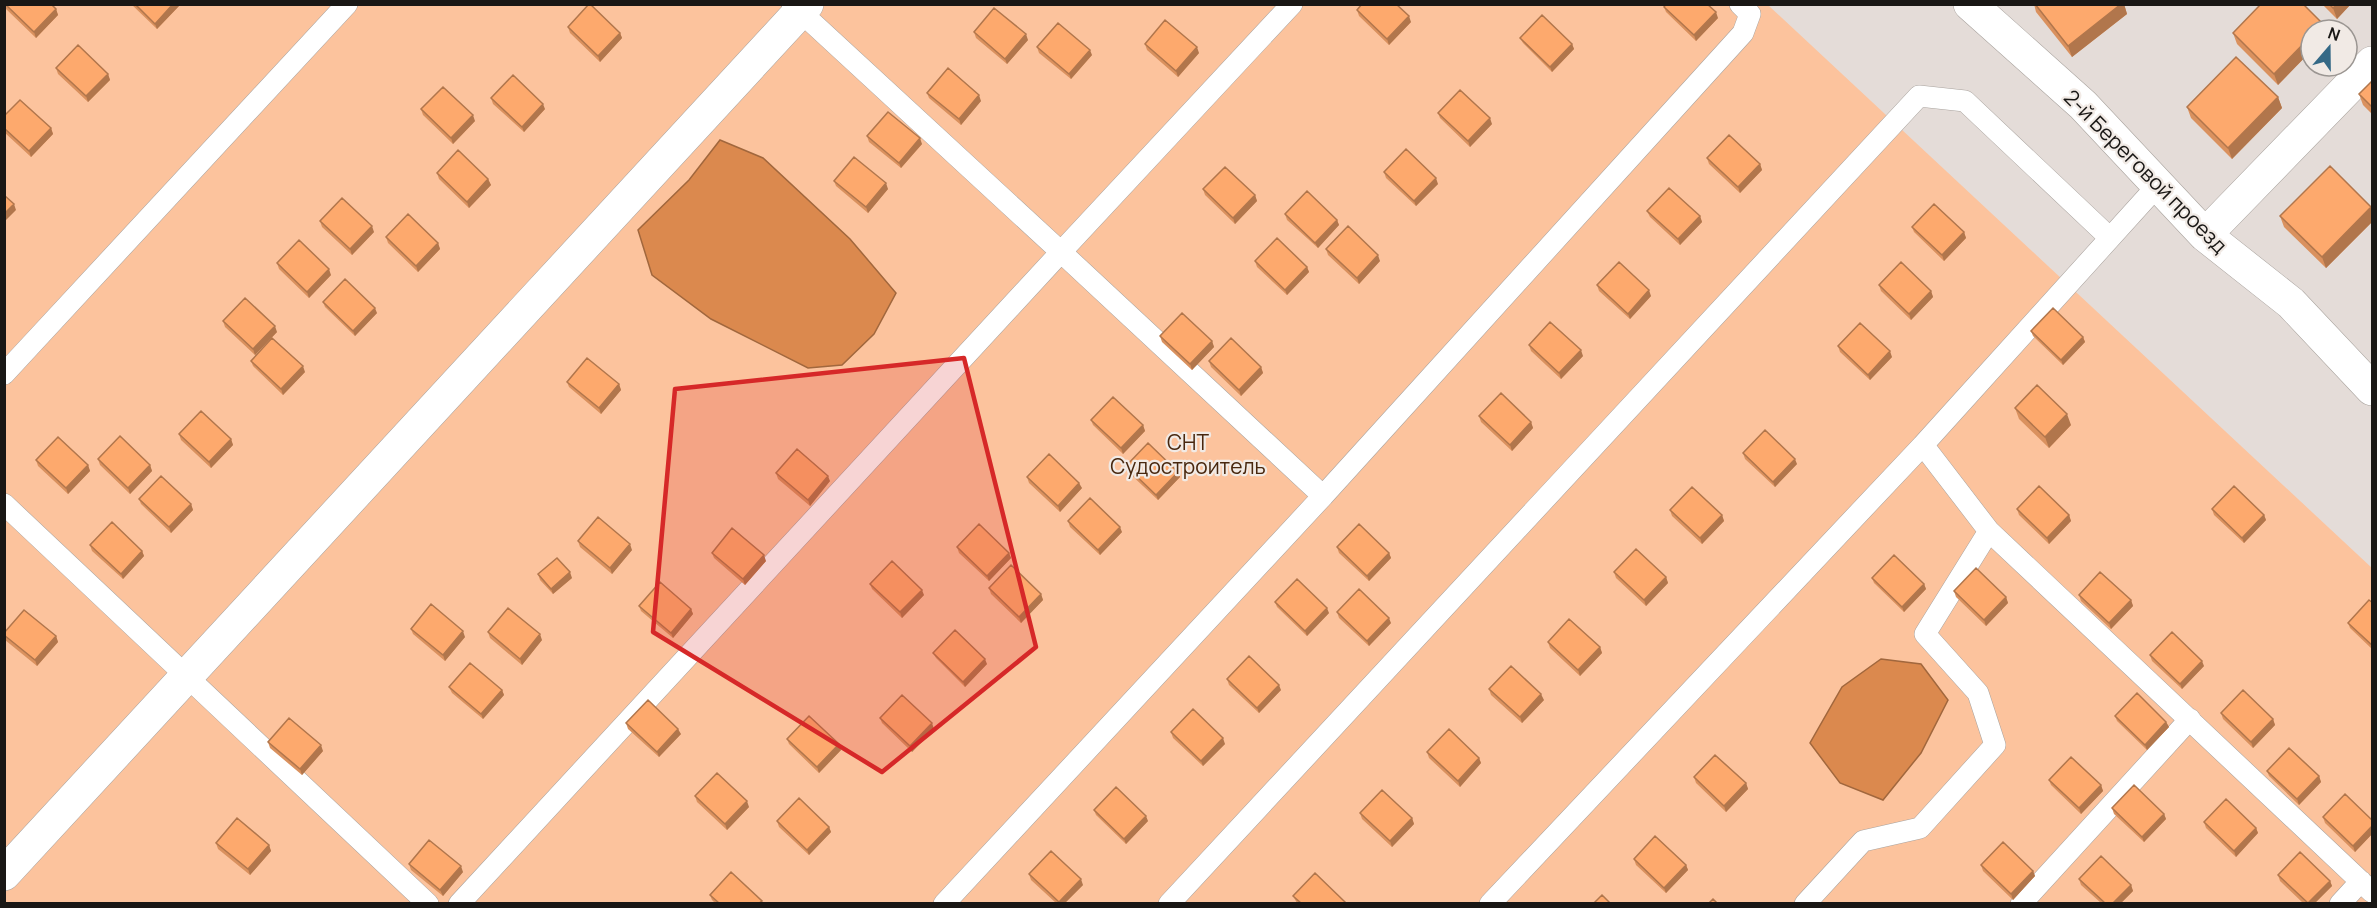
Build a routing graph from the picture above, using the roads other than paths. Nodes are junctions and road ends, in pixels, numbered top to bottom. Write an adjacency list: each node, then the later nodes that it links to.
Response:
1 (347, 4): 11 (lane)
2 (1292, 4): 10 (lane)
3 (1740, 4): 14 (lane)
4 (1970, 4): 7 (street, 2-й Береговой проезд)
5 (800, 7): 10 (lane); 17 (street)
6 (2373, 63): 8 (street)
7 (2158, 185): 8 (street, 2-й Береговой проезд); 9 (lane)
8 (2205, 235): 12 (street, 2-й Береговой проезд)
9 (2110, 238): 13 (lane); 24 (lane)
10 (1061, 252): 14 (lane); 22 (lane)
11 (4, 374)
12 (2373, 389)
13 (1923, 445): 16 (lane); 25 (lane)
14 (1323, 496): 23 (lane)
15 (4, 504): 17 (lane)
16 (1989, 531): 18 (lane); 26 (lane)
17 (186, 677): 19 (street); 21 (lane)
18 (2190, 719): 20 (lane); 27 (lane)
19 (4, 874)
20 (2367, 886): 28 (lane)
21 (428, 903)
22 (459, 903)
23 (944, 903)
24 (1169, 903)
25 (1490, 903)
26 (1805, 903)
27 (2021, 903)
28 (2340, 903)

